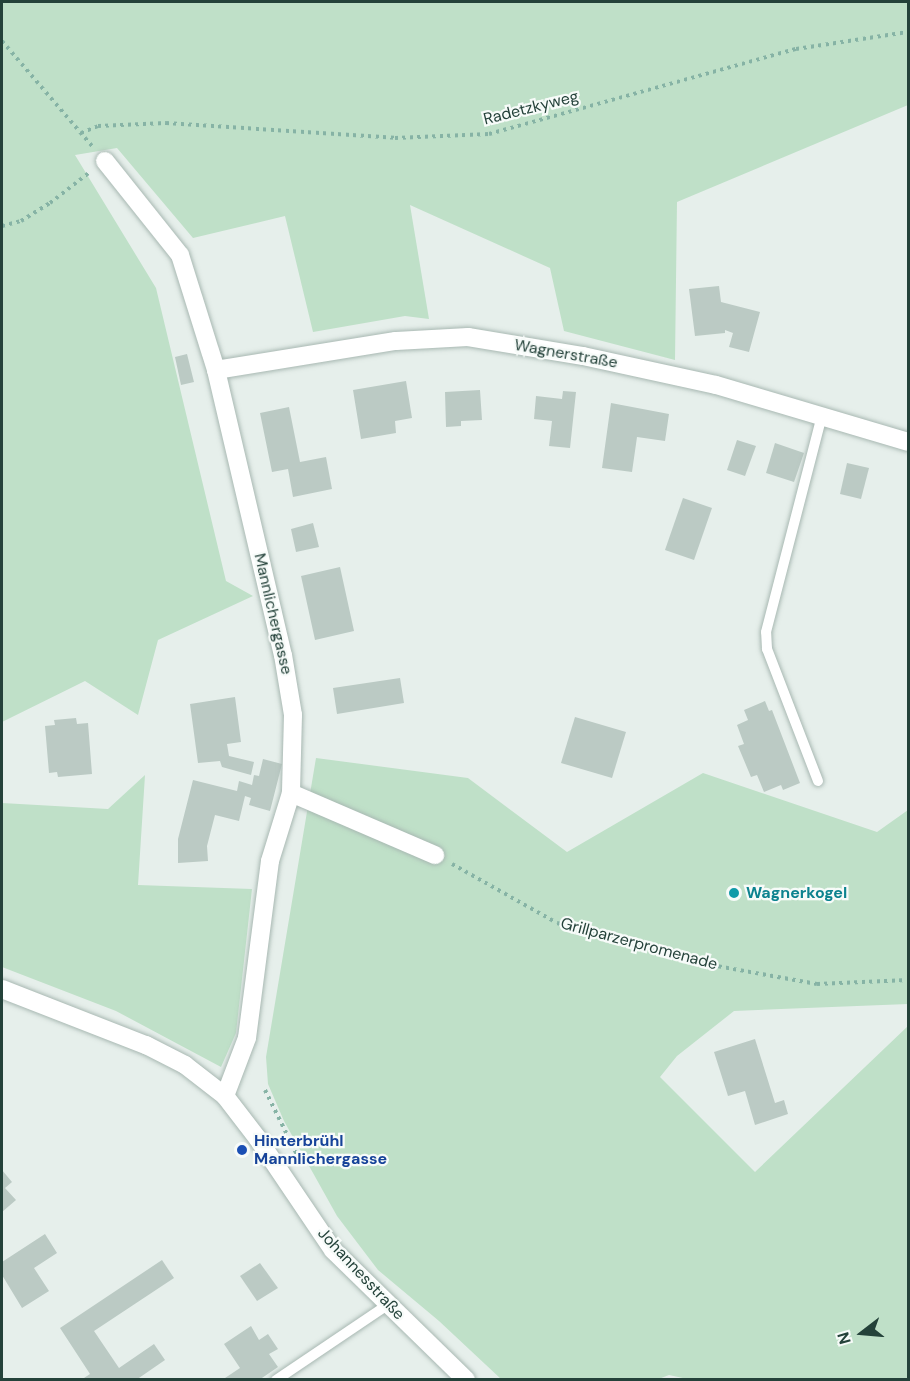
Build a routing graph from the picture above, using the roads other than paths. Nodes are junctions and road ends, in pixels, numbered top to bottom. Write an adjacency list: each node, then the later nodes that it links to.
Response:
1 (105, 160): 2 (street, Mannlichergasse)
2 (216, 370): 3 (street, Wagnerstraße); 6 (street, Mannlichergasse)
3 (822, 416): 4 (street, Wagnerstraße); 5 (lane)
4 (909, 442)
5 (818, 781)
6 (291, 793): 7 (street); 9 (street, Mannlichergasse)
7 (435, 855)
8 (2, 989): 9 (street, Johannesstraße)
9 (225, 1096): 10 (street, Johannesstraße)
10 (387, 1305): 11 (lane); 12 (street, Johannesstraße)
11 (276, 1380)
12 (466, 1380)

